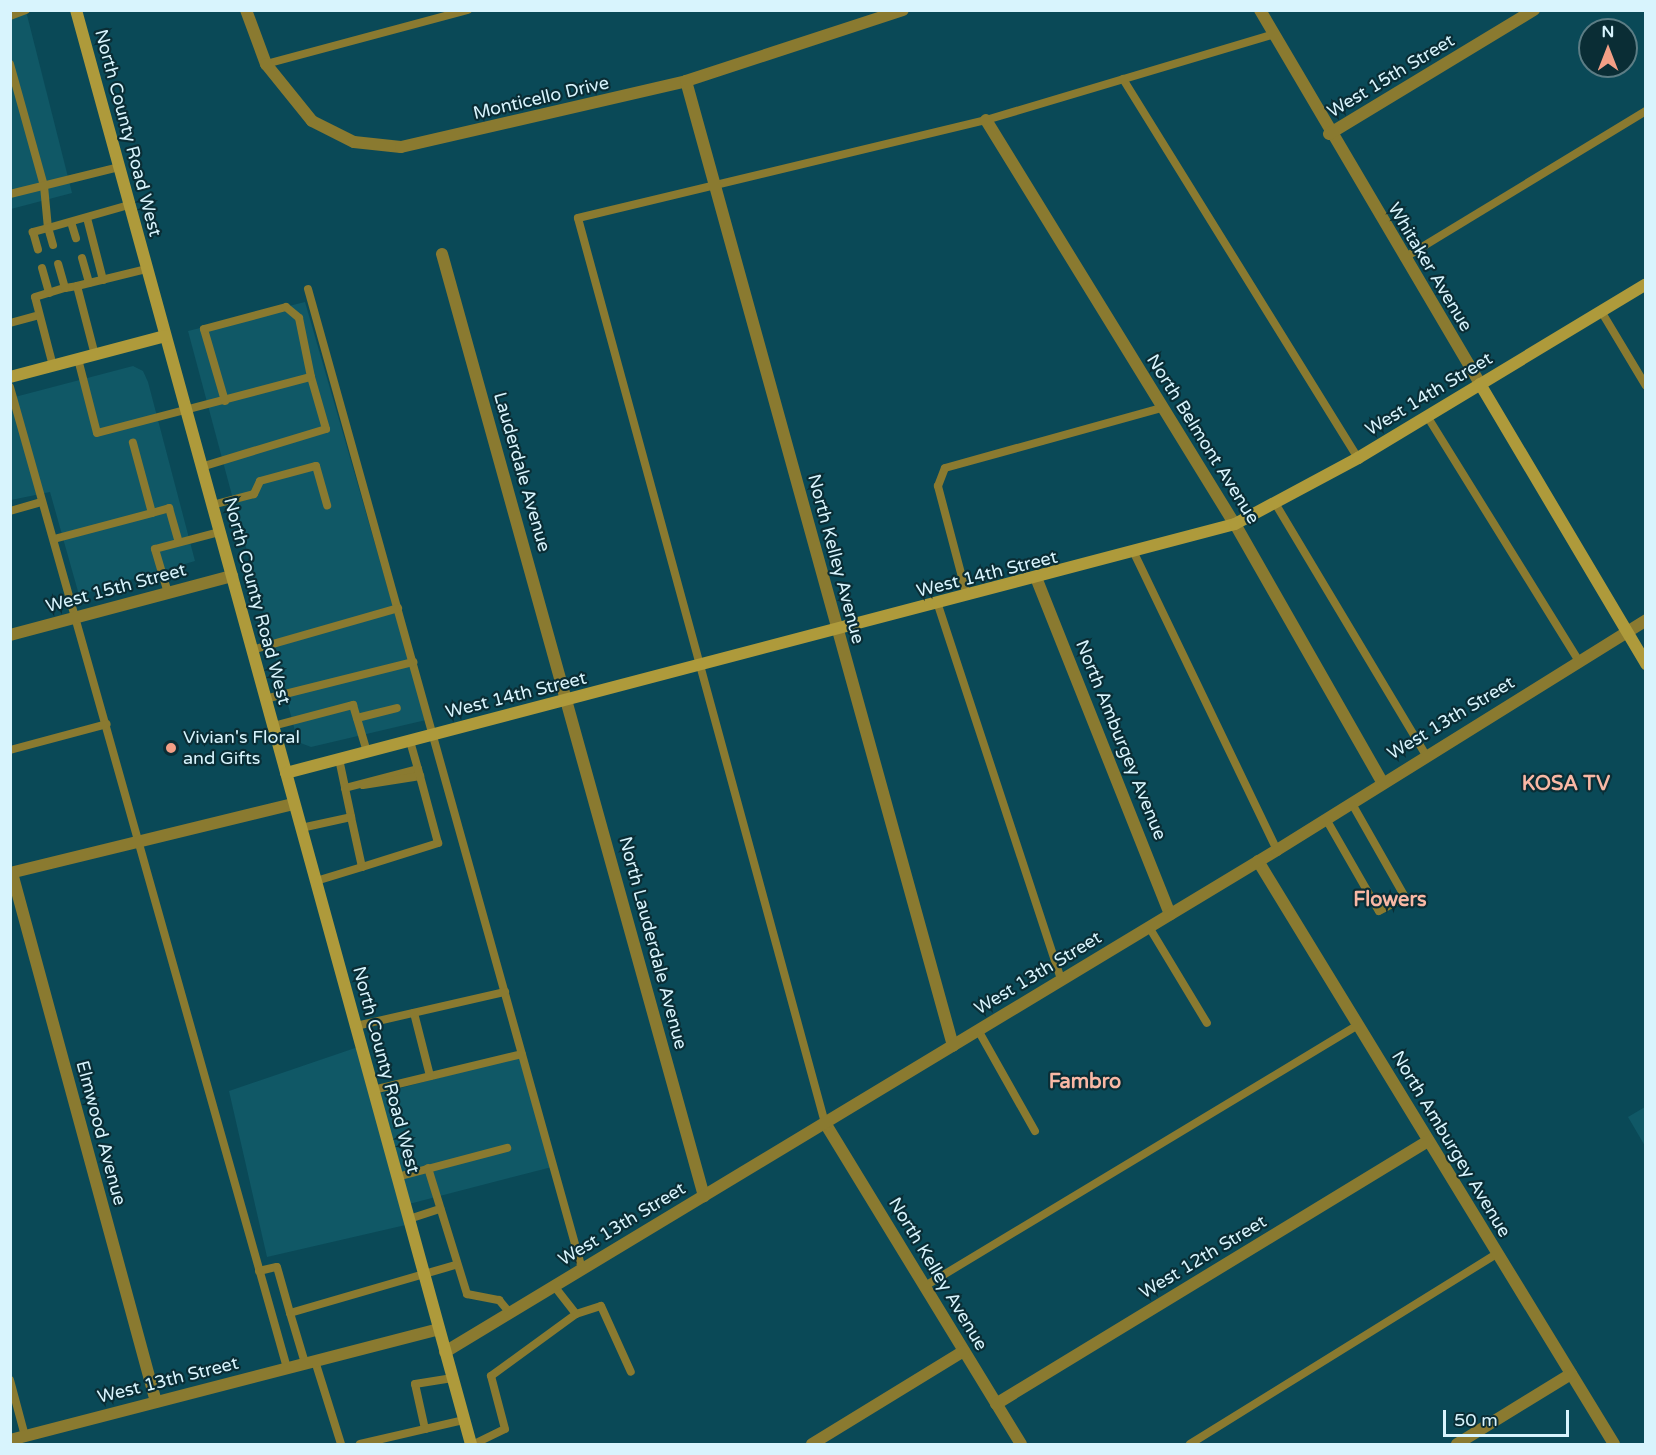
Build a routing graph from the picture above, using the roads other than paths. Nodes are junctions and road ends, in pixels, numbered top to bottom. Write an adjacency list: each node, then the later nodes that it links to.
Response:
1 (26, 10): 8 (lane)
2 (76, 10): 18 (street, North County Road West)
3 (246, 10): 11 (street, Monticello Drive)
4 (468, 10): 11 (lane)
5 (903, 10): 13 (street, Monticello Drive)
6 (1260, 10): 9 (street, Whitaker Avenue)
7 (1534, 10): 17 (street, West 15th Street)
8 (10, 16)
9 (1272, 34): 12 (lane); 17 (street, Whitaker Avenue)
10 (10, 64): 14 (lane)
11 (266, 64): 13 (street, Monticello Drive)
12 (1123, 79): 16 (lane); 59 (lane)
13 (686, 81): 19 (street, North Kelley Avenue)
14 (14, 90): 20 (lane)
15 (1646, 111): 31 (lane)
16 (986, 120): 19 (lane); 55 (street, North Belmont Avenue)
17 (1329, 134): 31 (street, Whitaker Avenue)
18 (119, 167): 20 (lane); 22 (street, North County Road West)
19 (714, 182): 80 (street, North Kelley Avenue); 87 (lane)
20 (44, 186): 21 (lane); 25 (lane)
21 (10, 194)
22 (129, 205): 23 (lane); 34 (street, North County Road West)
23 (87, 218): 24 (lane); 35 (lane)
24 (71, 222): 25 (lane); 26 (lane)
25 (48, 228): 27 (lane); 28 (lane)
26 (76, 238)
27 (53, 245)
28 (38, 249)
29 (442, 254): 89 (street, Lauderdale Avenue)
30 (82, 258): 36 (lane)
31 (1404, 258): 51 (street, Whitaker Avenue)
32 (58, 264): 39 (lane)
33 (42, 268): 41 (lane)
34 (147, 269): 35 (lane); 45 (street, North County Road West)
35 (103, 280): 36 (lane)
36 (89, 283): 38 (lane)
37 (1646, 284): 42 (street, West 14th Street)
38 (77, 286): 39 (lane); 46 (lane)
39 (65, 288): 41 (lane)
40 (308, 290): 77 (lane)
41 (49, 293): 43 (lane)
42 (1601, 311): 51 (street, West 14th Street); 52 (lane)
43 (39, 315): 44 (lane); 48 (lane)
44 (10, 323)
45 (165, 336): 46 (street); 56 (street, North County Road West)
46 (95, 355): 47 (street)
47 (78, 359): 48 (street); 56 (lane)
48 (53, 366): 49 (street)
49 (10, 377)
50 (311, 377): 54 (lane); 54 (lane); 60 (lane)
51 (1480, 384): 57 (street, West 14th Street); 81 (street, Whitaker Avenue)
52 (1646, 386)
53 (10, 387): 61 (lane)
54 (225, 401): 56 (lane)
55 (1162, 408): 67 (street, North Belmont Avenue); 75 (lane)
56 (186, 412): 60 (street, North County Road West)
57 (1427, 416): 59 (street, West 14th Street); 84 (lane)
58 (133, 443): 66 (lane)
59 (1358, 458): 62 (street, West 14th Street)
60 (201, 467): 63 (street, North County Road West)
61 (42, 502): 65 (lane); 69 (lane)
62 (1275, 503): 67 (street, West 14th Street); 98 (lane)
63 (212, 505): 64 (lane); 68 (street, North County Road West)
64 (327, 506)
65 (10, 511)
66 (152, 513): 69 (lane); 70 (lane)
67 (1235, 524): 71 (street, West 14th Street); 102 (street, North Belmont Avenue)
68 (219, 532): 70 (lane); 72 (street, North County Road West)
69 (54, 538): 78 (lane)
70 (180, 542): 74 (lane)
71 (1135, 555): 73 (street, West 14th Street); 110 (lane)
72 (232, 576): 74 (street, West 15th Street); 83 (street, North County Road West)
73 (1037, 580): 75 (street, West 14th Street); 115 (street, North Amburgey Avenue)
74 (168, 593): 78 (street, West 15th Street)
75 (967, 598): 76 (street, West 14th Street)
76 (938, 605): 80 (street, West 14th Street); 117 (lane)
77 (398, 608): 83 (lane); 85 (lane)
78 (79, 617): 82 (street, West 15th Street); 92 (lane)
79 (1646, 620): 81 (street, West 13th Street)
80 (838, 631): 87 (street, West 14th Street); 124 (street, North Kelley Avenue)
81 (1626, 632): 84 (street, West 13th Street); 86 (street, Whitaker Avenue)
82 (10, 635)
83 (252, 650): 88 (street, North County Road West)
84 (1579, 661): 98 (street, West 13th Street)
85 (413, 663): 88 (lane); 94 (lane)
86 (1646, 664)
87 (700, 666): 89 (street, West 14th Street); 128 (lane)
88 (266, 699): 93 (street, North County Road West)
89 (568, 700): 94 (street, West 14th Street); 134 (street, North Lauderdale Avenue)
90 (397, 708): 91 (lane)
91 (357, 718): 93 (lane); 97 (lane)
92 (107, 724): 96 (lane); 109 (lane)
93 (273, 726): 100 (street, North County Road West)
94 (433, 735): 95 (street, West 14th Street); 118 (lane)
95 (410, 741): 97 (street, West 14th Street); 101 (lane)
96 (10, 750)
97 (368, 752): 99 (street, West 14th Street)
98 (1426, 755): 102 (street, West 13th Street)
99 (339, 759): 100 (street, West 14th Street); 103 (lane)
100 (286, 773): 105 (street, North County Road West)
101 (419, 773): 103 (lane); 112 (lane)
102 (1382, 782): 104 (street, West 13th Street)
103 (345, 788): 106 (lane)
104 (1351, 802): 107 (street, West 13th Street); 107 (lane)
105 (294, 804): 108 (street, North County Road West); 109 (street)
106 (351, 817): 108 (lane); 112 (lane)
107 (1326, 819): 110 (street, West 13th Street)
108 (301, 828): 114 (street, North County Road West)
109 (138, 840): 113 (street); 140 (lane)
110 (1277, 850): 111 (street, West 13th Street)
111 (1258, 861): 115 (street, West 13th Street); 121 (street, North Amburgey Avenue)
112 (362, 867): 114 (lane)
113 (11, 873): 156 (street, Elmwood Avenue)
114 (316, 881): 122 (street, North County Road West)
115 (1170, 914): 116 (street, West 13th Street)
116 (1149, 927): 117 (street, West 13th Street); 120 (lane)
117 (1061, 980): 123 (street, West 13th Street)
118 (505, 992): 119 (lane); 125 (lane)
119 (414, 1012): 122 (lane); 126 (lane)
120 (1207, 1023)
121 (1358, 1025): 130 (street, North Amburgey Avenue); 143 (lane)
122 (356, 1026): 127 (street, North County Road West)
123 (978, 1030): 124 (street, West 13th Street); 129 (lane)
124 (953, 1046): 128 (street, West 13th Street)
125 (522, 1054): 126 (lane); 139 (lane)
126 (430, 1076): 127 (lane)
127 (373, 1090): 133 (street, North County Road West)
128 (825, 1122): 134 (street, West 13th Street); 143 (street, North Kelley Avenue)
129 (1035, 1131)
130 (1428, 1141): 137 (street, North Amburgey Avenue); 157 (street, West 12th Street)
131 (507, 1148): 132 (lane)
132 (428, 1168): 133 (lane); 135 (lane)
133 (397, 1177): 136 (street, North County Road West)
134 (704, 1196): 139 (street, West 13th Street)
135 (440, 1209): 136 (lane); 138 (lane)
136 (409, 1219): 141 (street, North County Road West)
137 (1497, 1254): 153 (street, North Amburgey Avenue); 167 (lane)
138 (455, 1265): 141 (lane); 145 (lane)
139 (582, 1269): 142 (street, West 13th Street)
140 (259, 1271): 144 (lane); 151 (lane)
141 (424, 1276): 144 (lane); 147 (street, North County Road West)
142 (555, 1286): 145 (street, West 13th Street); 146 (lane)
143 (925, 1287): 148 (street, North Kelley Avenue)
144 (290, 1313): 150 (lane)
145 (510, 1313): 149 (street, West 13th Street)
146 (576, 1314): 152 (lane); 164 (lane)
147 (439, 1329): 149 (street, North County Road West); 150 (street, West 13th Street)
148 (964, 1351): 157 (street, North Kelley Avenue); 165 (street)
149 (445, 1352): 154 (street, North County Road West)
150 (310, 1362): 151 (street, West 13th Street); 162 (lane)
151 (287, 1368): 156 (street, West 13th Street)
152 (631, 1372)
153 (1571, 1374): 168 (street); 169 (street, North Amburgey Avenue)
154 (453, 1378): 158 (street, North County Road West); 159 (lane)
155 (10, 1380): 160 (lane)
156 (156, 1402): 160 (street, West 13th Street)
157 (996, 1404): 166 (street, North Kelley Avenue)
158 (464, 1420): 159 (lane); 164 (street, North County Road West)
159 (425, 1429): 163 (lane)
160 (26, 1436): 161 (street, West 13th Street)
161 (10, 1440)
162 (341, 1444)
163 (360, 1444)
164 (473, 1444)
165 (812, 1444)
166 (1021, 1444)
167 (1190, 1444)
168 (1457, 1444)
169 (1614, 1444)

